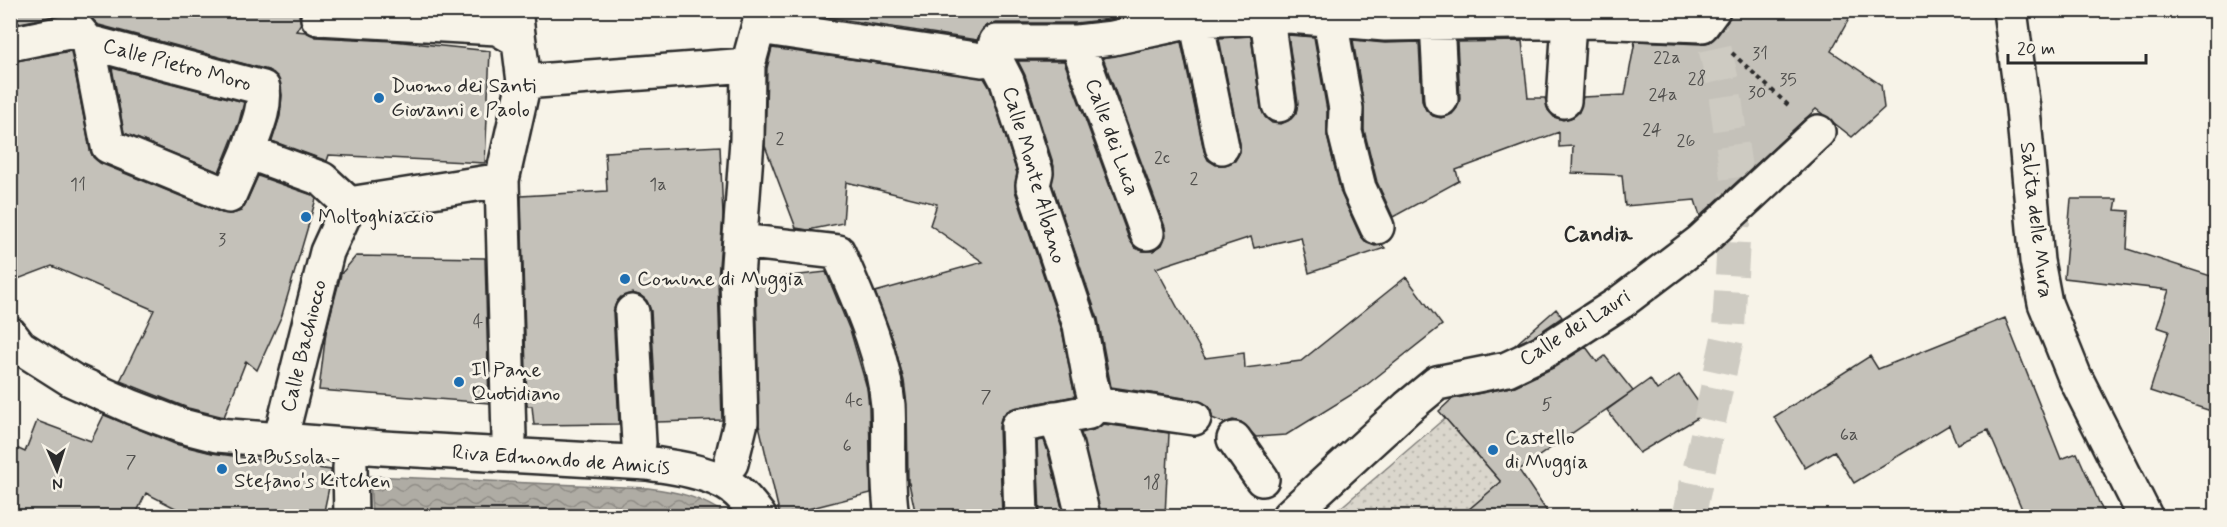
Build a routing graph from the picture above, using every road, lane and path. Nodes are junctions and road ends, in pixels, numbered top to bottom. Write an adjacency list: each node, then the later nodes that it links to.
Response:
1 (2010, 10): 48 (street, Salita delle Mura)
2 (1609, 16): 6 (street); 11 (street)
3 (1379, 17): 10 (street); 12 (street)
4 (318, 18): 13 (street)
5 (1267, 18): 9 (street); 10 (street); 22 (street)
6 (1707, 18): 23 (path)
7 (761, 19): 17 (street); 18 (street)
8 (1154, 20): 9 (street); 15 (street)
9 (1196, 20): 24 (street)
10 (1330, 20): 28 (street)
11 (1569, 21): 12 (street); 21 (street)
12 (1437, 22): 20 (street)
13 (510, 26): 19 (street)
14 (82, 28): 16 (street); 25 (street, Calle Pietro Moro); 25 (street)
15 (1077, 42): 17 (street); 29 (street, Calle dei Luca)
16 (10, 44)
17 (993, 54): 33 (street, Calle Monte Albano)
18 (748, 65): 19 (street); 30 (street)
19 (524, 82): 26 (street)
20 (1441, 99)
21 (1564, 101)
22 (1280, 105)
23 (1818, 132): 42 (street, Calle dei Lauri)
24 (1222, 147)
25 (248, 152): 27 (street)
26 (501, 180): 27 (street); 36 (street)
27 (349, 204): 38 (street, Calle Bachiocco)
28 (1377, 227)
29 (1147, 233)
30 (740, 241): 40 (street); 43 (street)
31 (632, 312): 39 (street)
32 (10, 334): 38 (street, Riva Edmondo de Amicis)
33 (1096, 404): 34 (street); 35 (street)
34 (1055, 417): 46 (street); 47 (street)
35 (1194, 418)
36 (508, 437)
37 (1234, 440): 42 (street)
38 (280, 441): 45 (street, Riva Edmondo de Amicis)
39 (639, 443)
40 (731, 463)
41 (350, 467): 44 (street)
42 (1279, 504)
43 (888, 509)
44 (351, 516)
45 (759, 516)
46 (1021, 516)
47 (1083, 516)
48 (2145, 516)

